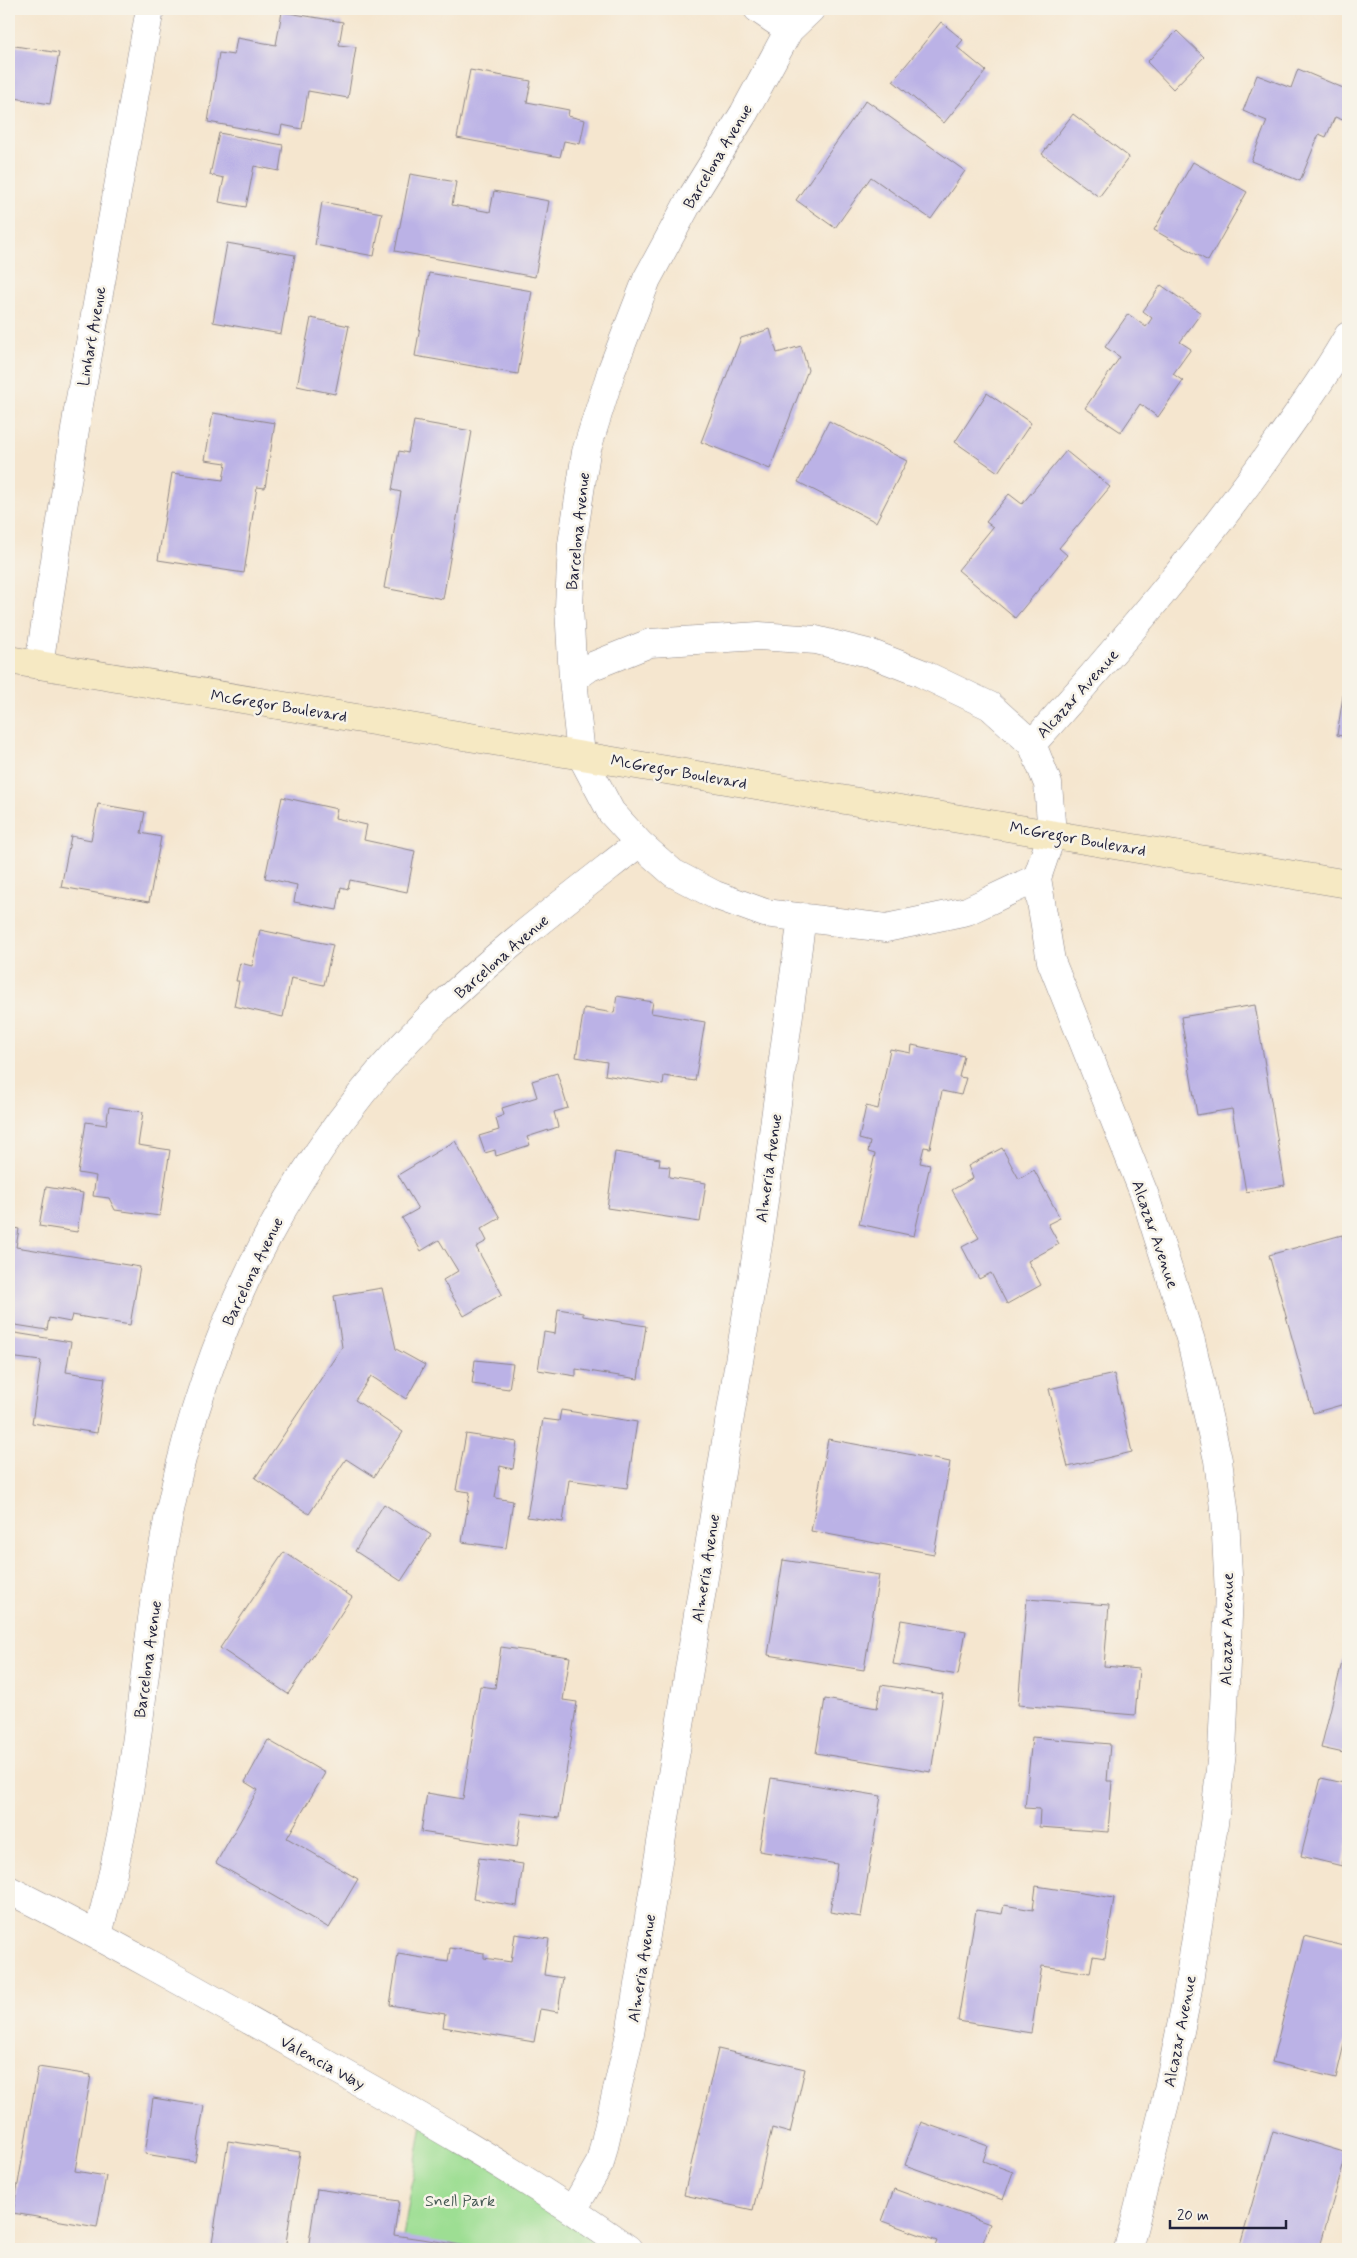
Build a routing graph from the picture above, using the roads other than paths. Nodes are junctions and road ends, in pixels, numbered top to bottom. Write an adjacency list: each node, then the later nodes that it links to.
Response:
1 (150, 9): 7 (street, Linhart Avenue)
2 (758, 9): 4 (street)
3 (811, 9): 4 (street, Barcelona Avenue)
4 (789, 30): 8 (street, Barcelona Avenue)
5 (1348, 336): 9 (street, Alcazar Avenue)
6 (9, 660): 7 (main road, McGregor Boulevard)
7 (39, 665): 10 (main road, McGregor Boulevard)
8 (573, 679): 9 (street); 10 (street, Barcelona Avenue)
9 (1032, 744): 11 (street, Alcazar Avenue)
10 (581, 755): 11 (main road, McGregor Boulevard); 12 (street, Barcelona Avenue)
11 (1052, 834): 13 (street, Alcazar Avenue); 14 (main road, McGregor Boulevard)
12 (639, 843): 15 (street); 17 (street, Barcelona Avenue)
13 (1038, 878): 15 (street); 20 (street, Alcazar Avenue)
14 (1348, 884)
15 (802, 917): 18 (street, Almeria Avenue)
16 (9, 1890): 17 (street, Valencia Way)
17 (98, 1935): 18 (street, Valencia Way)
18 (573, 2210): 19 (street, Valencia Way)
19 (628, 2249)
20 (1128, 2249)

